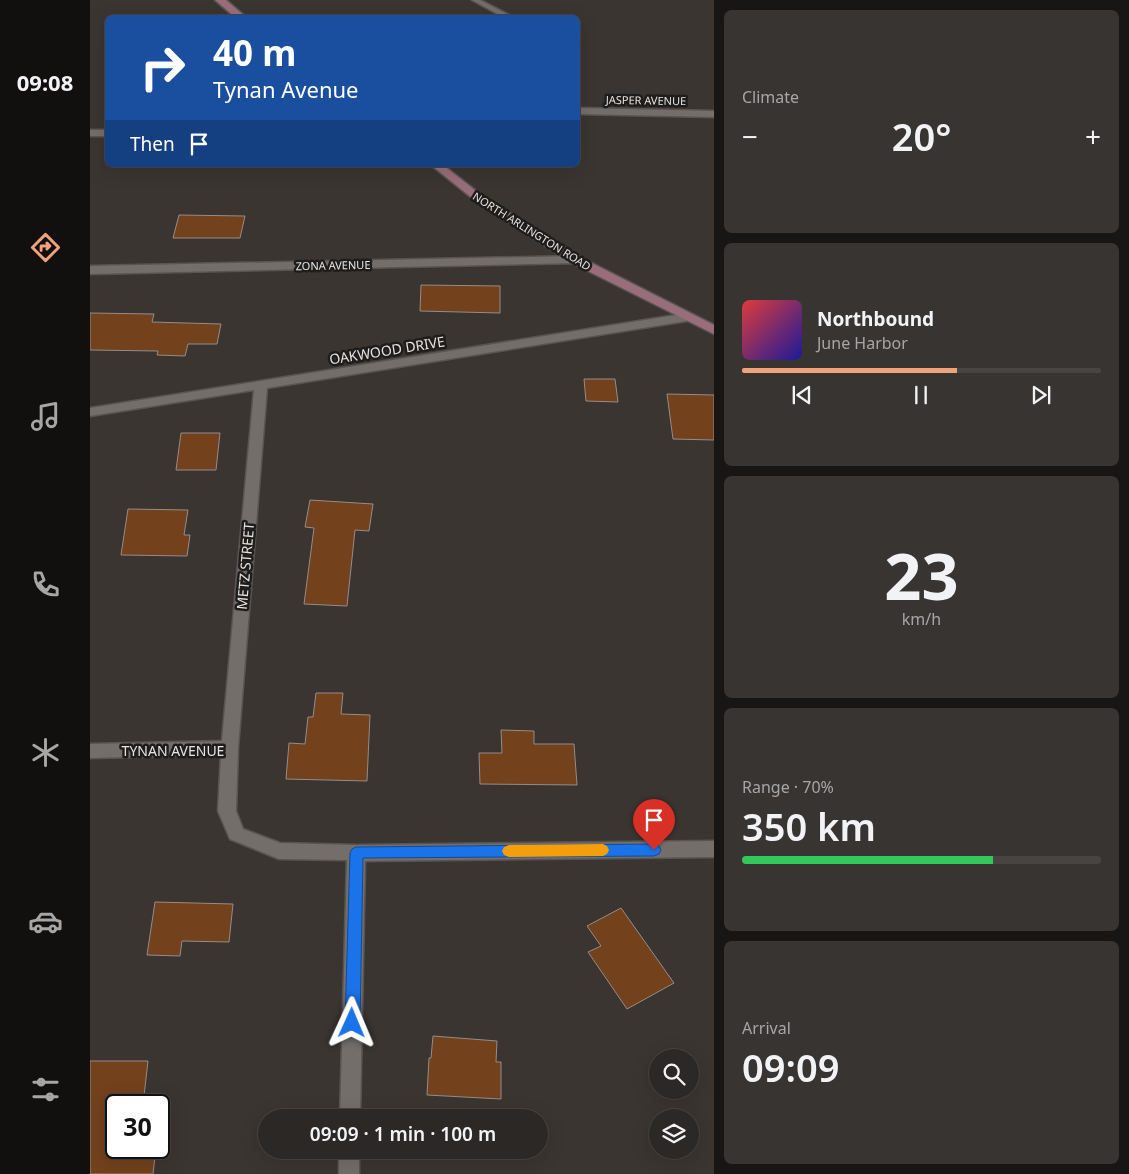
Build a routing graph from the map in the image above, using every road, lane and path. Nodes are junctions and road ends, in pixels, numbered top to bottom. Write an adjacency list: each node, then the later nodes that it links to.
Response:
1 (220, 0): 3 (main road)
2 (475, 0): 4 (lane)
3 (239, 15)
4 (506, 15)
5 (580, 111): 6 (street, JASPER AVENUE)
6 (714, 114)
7 (90, 133): 8 (street)
8 (105, 133)
9 (439, 167): 10 (main road, NORTH ARLINGTON ROAD)
10 (576, 260): 11 (street, ZONA AVENUE); 12 (main road, NORTH ARLINGTON ROAD)
11 (90, 270)
12 (689, 317): 13 (main road, NORTH ARLINGTON ROAD); 14 (street, OAKWOOD DRIVE)
13 (714, 330)
14 (260, 385): 15 (street, OAKWOOD DRIVE); 16 (street, METZ STREET)
15 (90, 412)
16 (230, 748): 17 (street, TYNAN AVENUE); 19 (street, TYNAN AVENUE)
17 (90, 751)
18 (714, 849): 19 (street, TYNAN AVENUE)
19 (356, 853): 20 (street)
20 (350, 1109)
21 (349, 1159): 22 (street)
22 (349, 1174)

